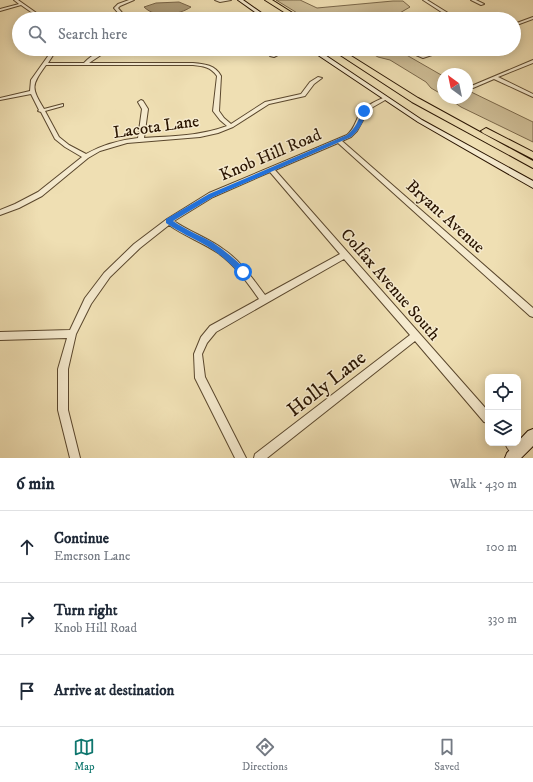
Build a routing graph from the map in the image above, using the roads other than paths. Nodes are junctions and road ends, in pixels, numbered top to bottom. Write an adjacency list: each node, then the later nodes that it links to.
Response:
1 (16, 0): 9 (street)
2 (132, 0): 13 (street)
3 (217, 0): 4 (street)
4 (229, 0)
5 (240, 0): 14 (street)
6 (425, 0): 17 (street)
7 (473, 0): 10 (street)
8 (266, 2): 15 (highway); 16 (highway)
9 (22, 4): 11 (street); 12 (street)
10 (482, 4)
11 (0, 12)
12 (33, 12)
13 (120, 12)
14 (258, 12)
15 (279, 12)
16 (285, 12)
17 (444, 12)
18 (533, 18): 19 (street)
19 (521, 22)
20 (50, 56): 26 (street)
21 (94, 56): 27 (street)
22 (322, 56): 34 (street)
23 (346, 56): 43 (highway)
24 (358, 56): 41 (highway)
25 (533, 61): 28 (street)
26 (44, 64): 27 (street); 31 (street)
27 (85, 64): 38 (street)
28 (494, 77): 30 (street); 32 (street)
29 (320, 78): 38 (street, Lacota Lane)
30 (473, 86)
31 (32, 92): 33 (street); 37 (street)
32 (533, 96)
33 (0, 99)
34 (385, 99): 40 (street, Knob Hill Road); 45 (street)
35 (141, 102): 39 (street)
36 (61, 106): 37 (street)
37 (41, 112): 42 (street)
38 (231, 126): 39 (street, Lacota Lane)
39 (141, 140): 42 (street, Lacota Lane)
40 (339, 141): 44 (street, Knob Hill Road); 50 (street, Bryant Avenue)
41 (533, 156)
42 (86, 157): 46 (street, Lacota Lane)
43 (533, 165)
44 (272, 170): 47 (street, Knob Hill Road); 48 (street, Colfax Avenue South)
45 (533, 185)
46 (0, 213)
47 (169, 221): 49 (street); 51 (street, Knob Hill Road)
48 (345, 255): 49 (street); 53 (street, Colfax Avenue South)
49 (264, 300): 58 (street)
50 (533, 314)
51 (72, 334): 52 (street); 57 (street, Knob Hill Road)
52 (0, 336)
53 (415, 336): 54 (street, Colfax Avenue South); 59 (street, Holly Lane)
54 (485, 415)
55 (533, 436): 56 (street)
56 (514, 451)
57 (75, 458)
58 (241, 458)
59 (259, 458)

